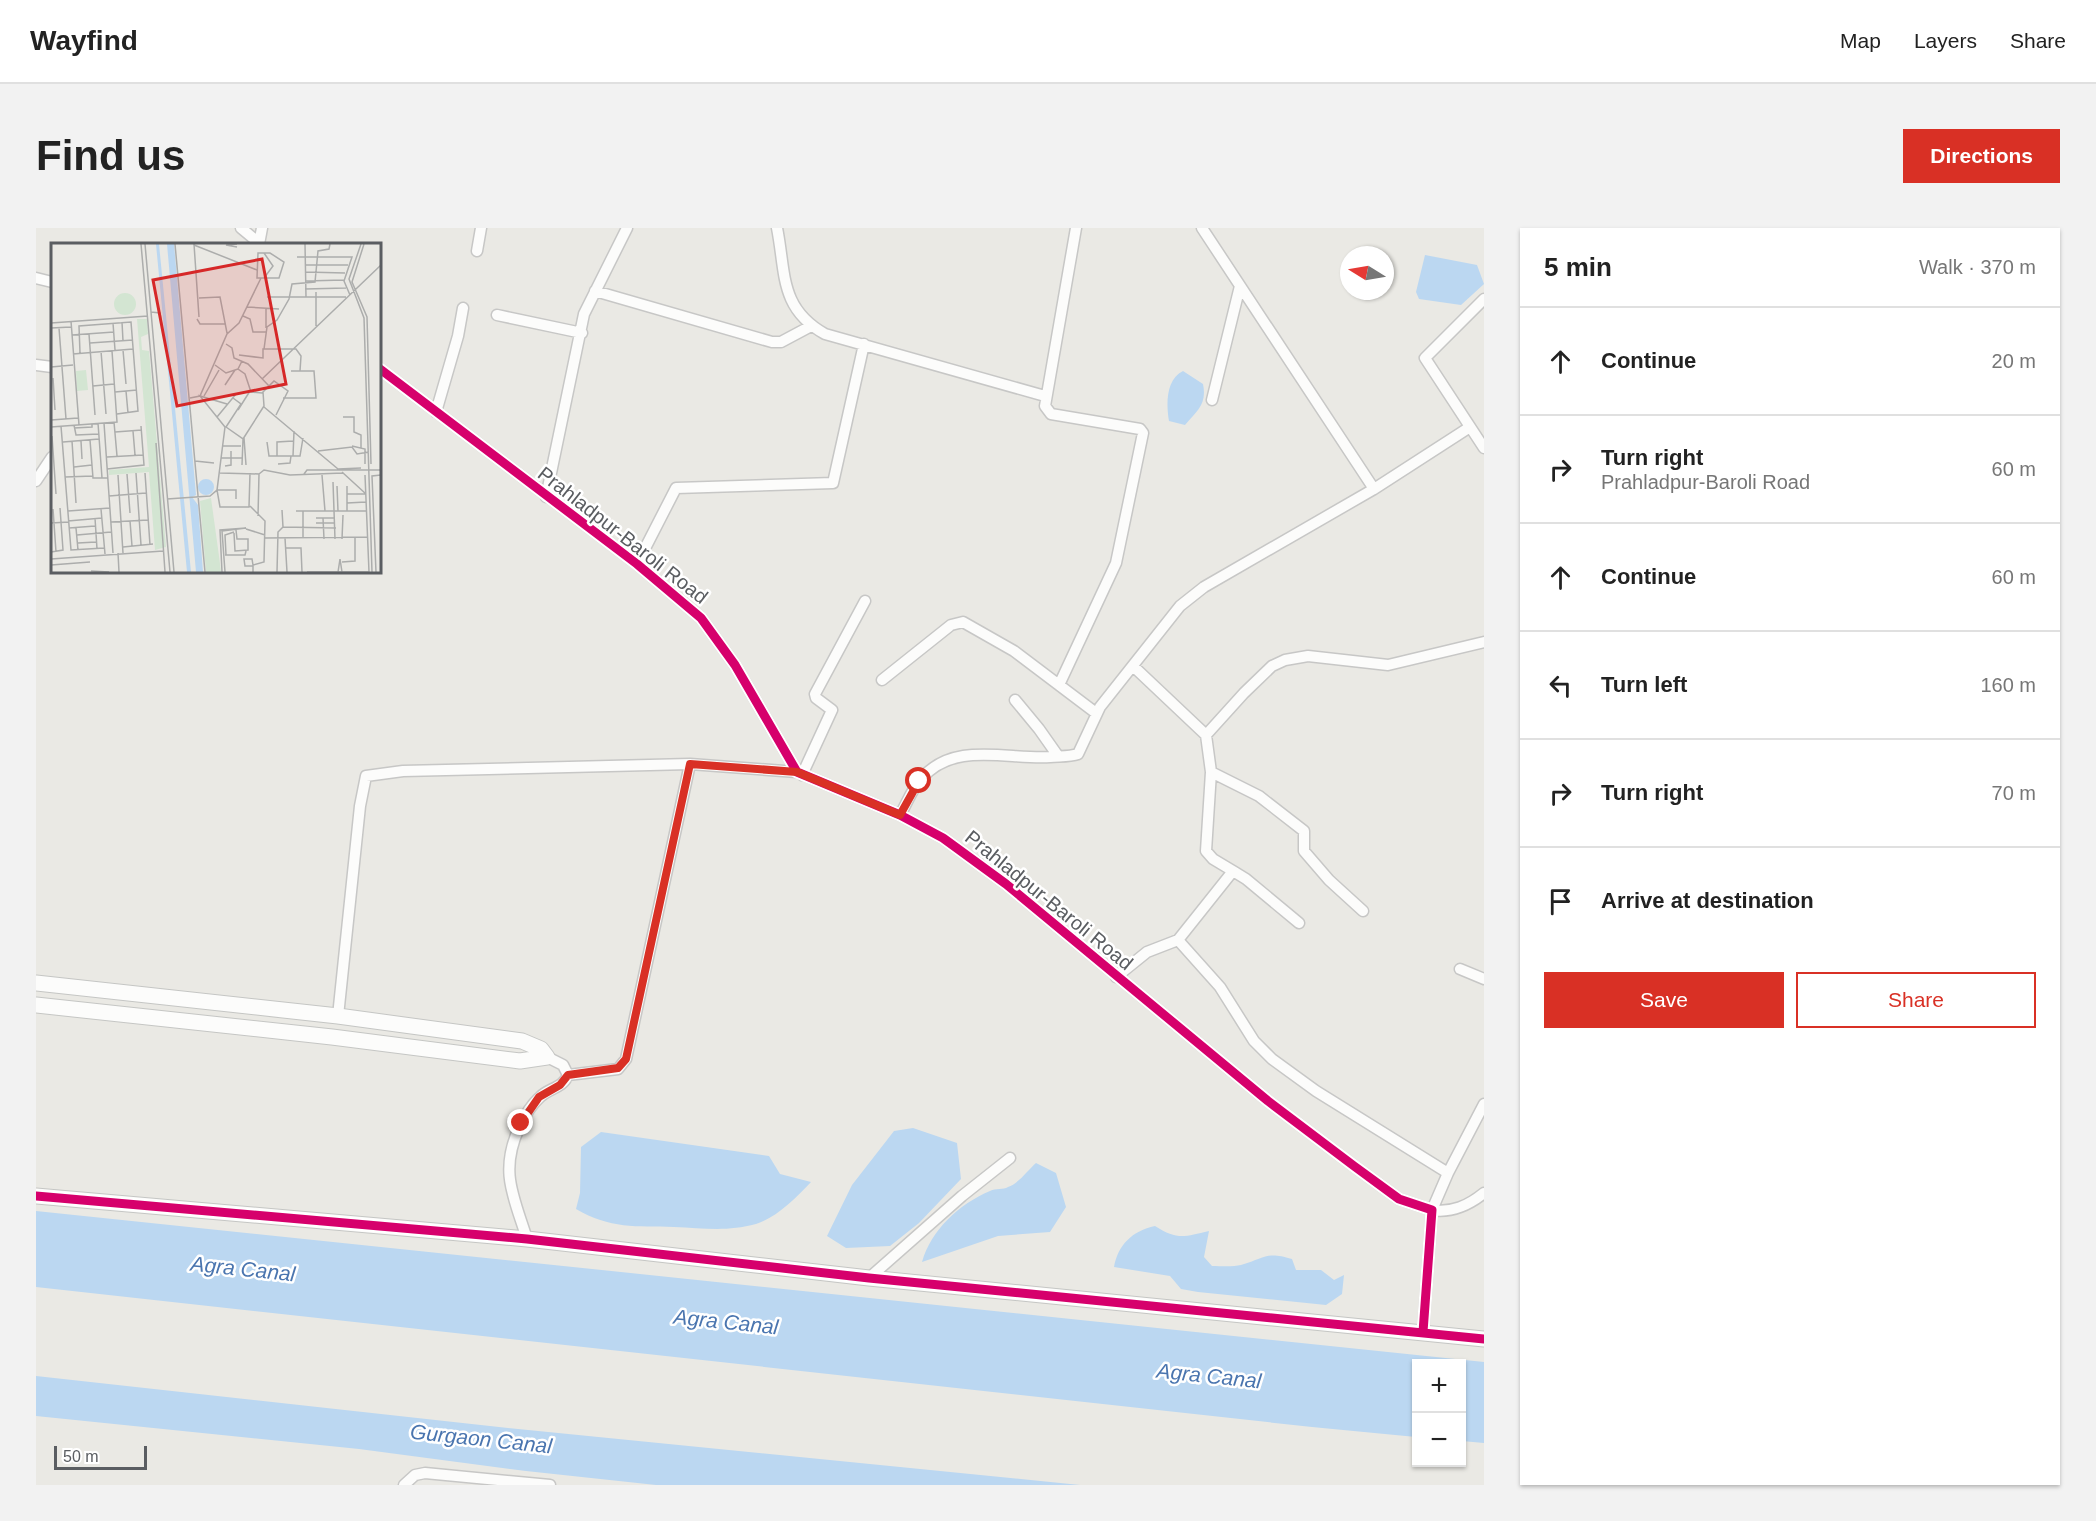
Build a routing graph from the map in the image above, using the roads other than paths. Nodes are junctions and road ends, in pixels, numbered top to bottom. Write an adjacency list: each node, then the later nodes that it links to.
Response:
1 (241, 228): 8 (street)
2 (262, 228): 9 (street)
3 (481, 228): 10 (street)
4 (627, 228): 14 (street)
5 (777, 228): 18 (street)
6 (1076, 228): 24 (street)
7 (1202, 228): 13 (street)
8 (258, 243)
9 (259, 243)
10 (477, 251)
11 (36, 278): 12 (street)
12 (51, 282)
13 (1240, 286): 25 (street); 31 (street)
14 (595, 291): 18 (street); 19 (street)
15 (1484, 299): 27 (street)
16 (463, 308): 26 (street)
17 (496, 315): 19 (street)
18 (811, 326): 20 (street)
19 (582, 333): 32 (street)
20 (864, 344): 24 (street); 33 (street)
21 (36, 364): 22 (street)
22 (51, 367)
23 (381, 370): 26 (street, Prahladpur-Baroli Road)
24 (1045, 396): 38 (street)
25 (1212, 400)
26 (436, 412): 32 (street, Prahladpur-Baroli Road)
27 (1470, 427): 28 (street); 31 (street)
28 (1484, 448)
29 (51, 458): 30 (street)
30 (36, 481)
31 (1374, 489): 36 (street)
32 (546, 497): 33 (street, Prahladpur-Baroli Road)
33 (637, 564): 45 (street, Prahladpur-Baroli Road)
34 (865, 600): 45 (street)
35 (1484, 642): 41 (street)
36 (1133, 666): 40 (street); 41 (street)
37 (882, 680): 38 (street)
38 (1059, 685): 40 (street)
39 (1015, 700): 42 (street)
40 (1096, 713): 42 (street)
41 (1206, 735): 44 (street)
42 (1058, 756): 46 (street)
43 (690, 764): 45 (street); 56 (street); 58 (street)
44 (1211, 772): 47 (street); 48 (street)
45 (799, 774): 46 (street, Prahladpur-Baroli Road)
46 (900, 815): 52 (street, Prahladpur-Baroli Road)
47 (1233, 871): 49 (street); 50 (street)
48 (1363, 911)
49 (1299, 923)
50 (1178, 940): 52 (street); 61 (street)
51 (1460, 969): 53 (street)
52 (1116, 977): 64 (street, Prahladpur-Baroli Road)
53 (1484, 979)
54 (36, 983): 56 (street)
55 (36, 1005): 57 (street)
56 (338, 1016): 57 (street)
57 (547, 1057): 58 (street)
58 (568, 1075): 65 (street)
59 (1484, 1104): 61 (street)
60 (1010, 1158): 66 (street)
61 (1448, 1173): 64 (street)
62 (1484, 1193): 64 (street)
63 (36, 1196): 65 (street)
64 (1432, 1210): 67 (street)
65 (527, 1239): 66 (street)
66 (869, 1278): 67 (street)
67 (1423, 1332): 68 (street)
68 (1484, 1339)
69 (404, 1485): 70 (street)
70 (550, 1485)

